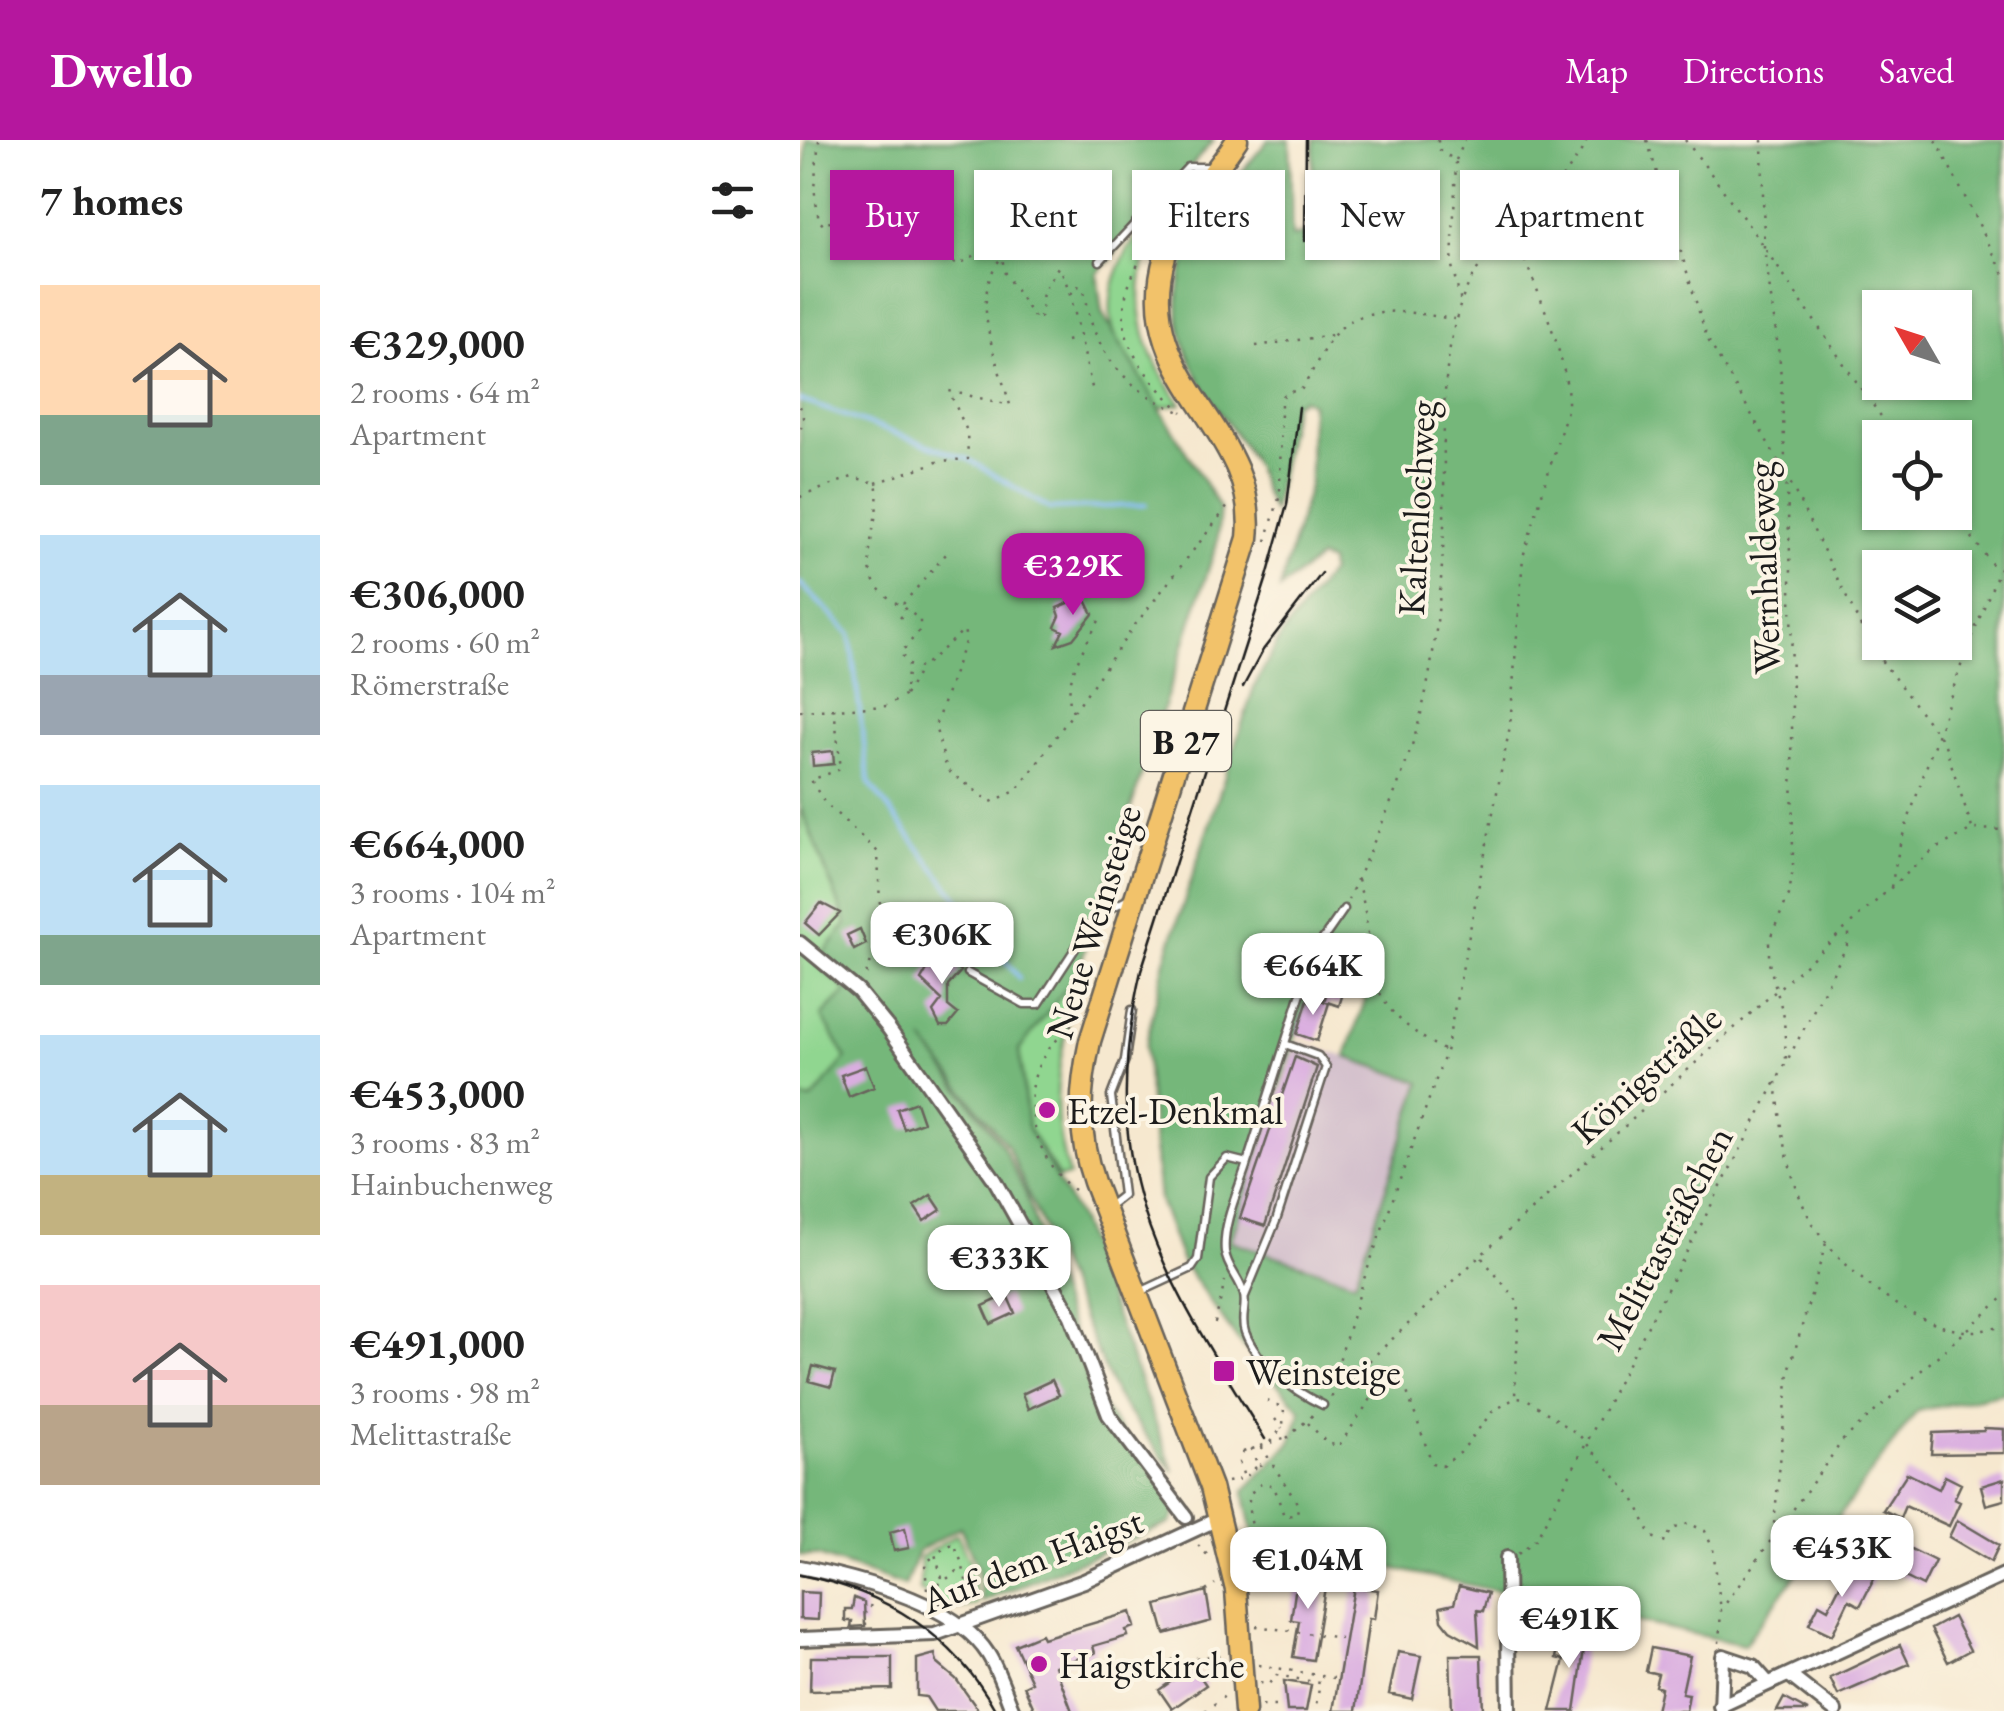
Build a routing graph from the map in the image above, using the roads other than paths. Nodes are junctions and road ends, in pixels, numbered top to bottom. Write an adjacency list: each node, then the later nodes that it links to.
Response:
1 (1237, 140): 2 (main road, Neue Weinsteige / B 27)
2 (1220, 166): 3 (lane); 4 (main road, Neue Weinsteige / B 27)
3 (1100, 261)
4 (1135, 897): 7 (lane); 11 (main road, Neue Weinsteige / B 27)
5 (1344, 909): 9 (lane)
6 (800, 943): 15 (street)
7 (968, 974)
8 (1132, 1010): 11 (lane)
9 (1285, 1044): 10 (lane); 13 (lane)
10 (1247, 1162): 12 (lane); 13 (lane)
11 (1104, 1210): 12 (main road, Neue Weinsteige / B 27)
12 (1136, 1294): 16 (main road, Neue Weinsteige / B 27)
13 (1245, 1296): 14 (lane)
14 (1322, 1405)
15 (1186, 1517)
16 (1220, 1518): 20 (street, Auf dem Haigst); 26 (main road, B 27)
17 (1507, 1558): 27 (street)
18 (800, 1567): 20 (street)
19 (2004, 1575): 22 (street)
20 (959, 1626): 21 (street, Auf dem Haigst); 25 (street)
21 (800, 1639)
22 (1789, 1675): 23 (street); 28 (street)
23 (1768, 1683): 24 (street); 24 (street)
24 (1720, 1708)
25 (1014, 1711)
26 (1245, 1711)
27 (1510, 1711)
28 (1835, 1711)

